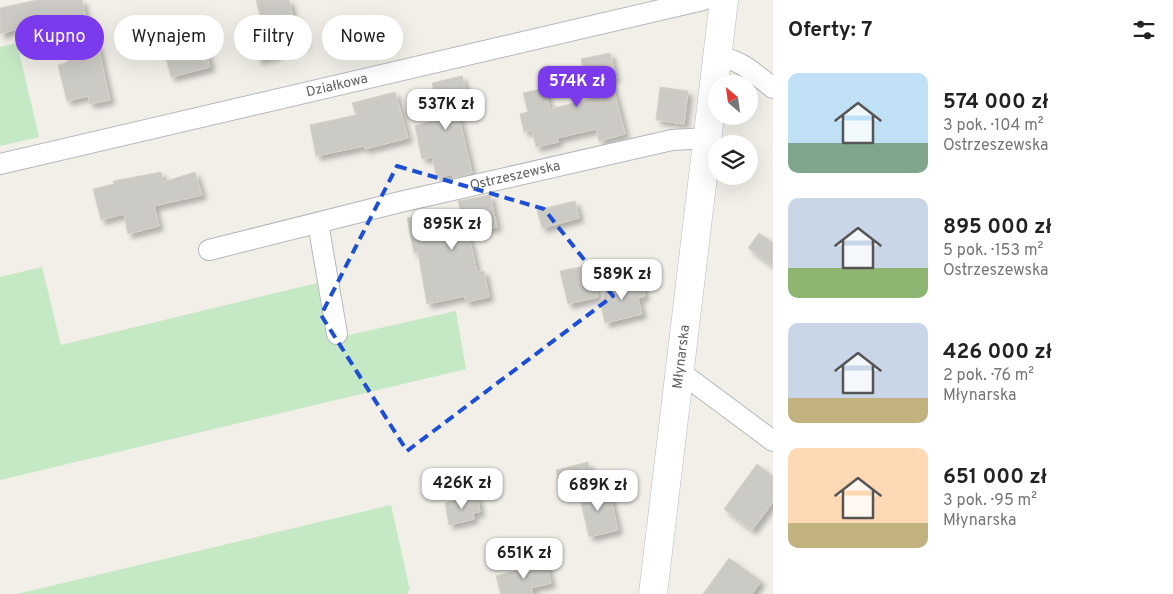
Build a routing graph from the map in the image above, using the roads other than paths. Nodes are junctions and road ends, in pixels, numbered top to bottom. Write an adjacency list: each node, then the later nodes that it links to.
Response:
1 (703, 0): 6 (street, Działkowa)
2 (724, 0): 3 (street, Młynarska)
3 (716, 57): 4 (street); 5 (street, Młynarska)
4 (773, 88)
5 (707, 138): 7 (street, Ostrzeszewska); 10 (street, Młynarska)
6 (0, 164)
7 (318, 223): 8 (street, Ostrzeszewska); 9 (street)
8 (209, 250)
9 (337, 334)
10 (679, 371): 11 (street); 12 (street, Młynarska)
11 (773, 440)
12 (653, 594)

